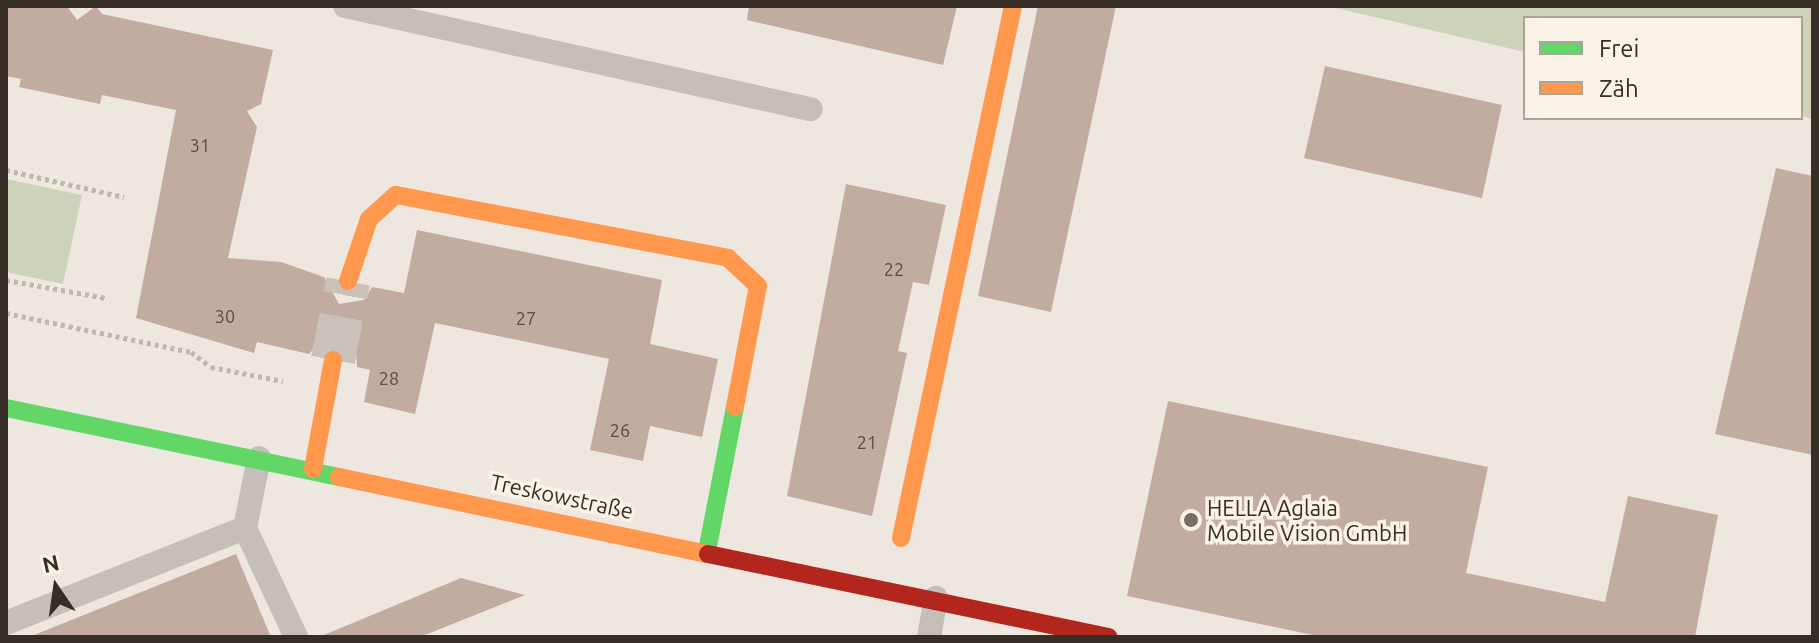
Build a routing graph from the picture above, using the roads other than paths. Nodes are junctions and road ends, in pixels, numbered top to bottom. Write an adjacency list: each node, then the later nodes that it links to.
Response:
1 (345, 6): 3 (lane)
2 (1013, 6): 10 (street)
3 (811, 109)
4 (348, 281): 11 (street)
5 (333, 360): 8 (street)
6 (6, 408): 7 (street, Treskowstraße)
7 (259, 458): 8 (street, Treskowstraße); 9 (lane)
8 (313, 469): 11 (street, Treskowstraße)
9 (245, 528): 13 (lane); 14 (lane)
10 (901, 538)
11 (707, 551): 12 (street, Treskowstraße)
12 (936, 598): 15 (lane); 16 (street, Treskowstraße)
13 (6, 623)
14 (296, 637)
15 (929, 637)
16 (1108, 637)

